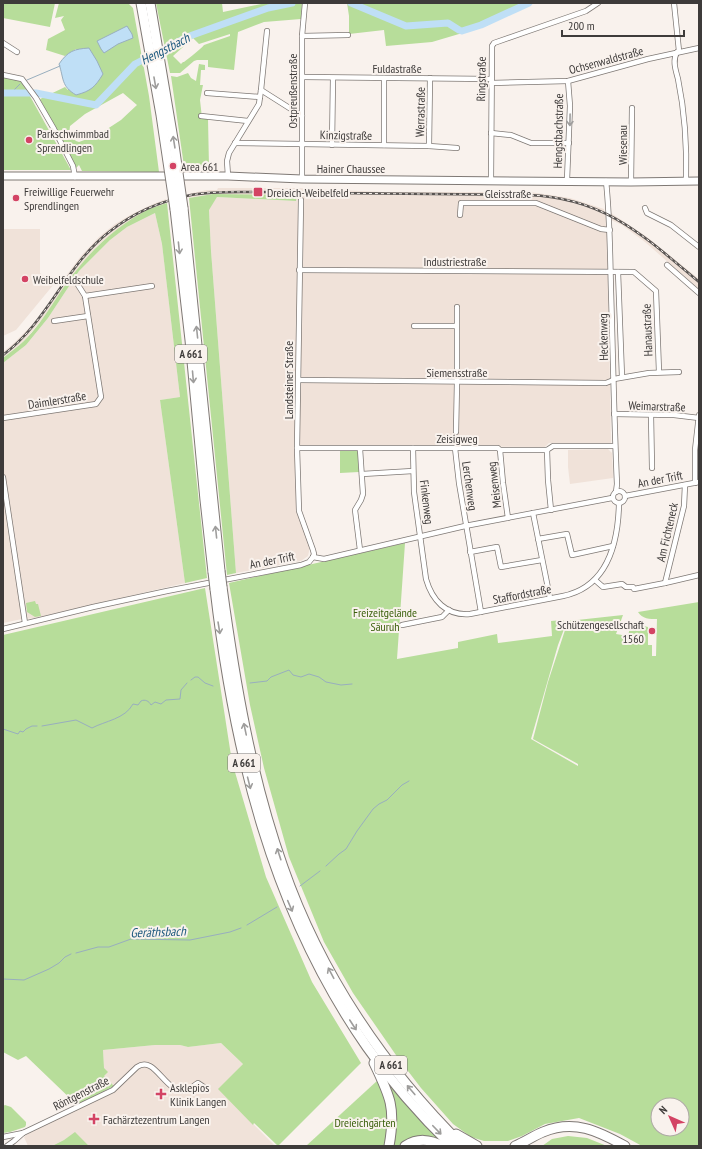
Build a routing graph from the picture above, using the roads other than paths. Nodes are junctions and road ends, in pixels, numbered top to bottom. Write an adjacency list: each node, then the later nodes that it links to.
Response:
1 (141, 3): 46 (highway, A 661, one-way to 46, bridge)
2 (150, 3): 46 (highway, A 661, one-way to 2, bridge)
3 (598, 3): 18 (street, Ringstraße)
4 (674, 3): 12 (street)
5 (305, 4): 7 (street, Ostpreußenstraße)
6 (267, 31): 20 (street)
7 (302, 36): 8 (street); 14 (street, Ostpreußenstraße)
8 (348, 36)
9 (3, 43): 11 (street)
10 (699, 48): 12 (street, Ochsenwaldstraße)
11 (17, 52)
12 (678, 52): 19 (street, Ochsenwaldstraße); 42 (street)
13 (3, 75): 37 (street)
14 (303, 77): 15 (street, Fuldastraße); 25 (street, Ostpreußenstraße)
15 (333, 78): 16 (street, Fuldastraße); 31 (street)
16 (384, 78): 17 (street, Fuldastraße); 32 (street)
17 (430, 78): 18 (street, Fuldastraße); 33 (street, Werrastraße)
18 (491, 81): 19 (street, Ochsenwaldstraße); 27 (street, Ringstraße)
19 (568, 81): 29 (street, Hengstbachstraße, one-way to 29)
20 (261, 90): 22 (street); 25 (street)
21 (207, 93): 22 (street)
22 (260, 97): 26 (street)
23 (632, 108): 44 (street, Wiesenau)
24 (201, 116): 26 (street)
25 (302, 116): 30 (street, Ostpreußenstraße)
26 (248, 121): 28 (street)
27 (491, 133): 29 (street); 39 (street, Ringstraße)
28 (235, 143): 30 (street, Kinzigstraße); 36 (street)
29 (569, 143): 40 (street, Hengstbachstraße)
30 (302, 144): 31 (street, Kinzigstraße); 38 (street, Ostpreußenstraße)
31 (332, 145): 32 (street, Kinzigstraße)
32 (384, 145): 33 (street, Kinzigstraße)
33 (429, 146): 34 (street, Kinzigstraße)
34 (457, 148)
35 (3, 176): 37 (street, Hainer Chaussee)
36 (228, 176): 37 (street, Hainer Chaussee); 38 (street, Hainer Chaussee)
37 (75, 177)
38 (302, 179): 39 (street, Hainer Chaussee)
39 (491, 180): 40 (street, Hainer Chaussee)
40 (567, 180): 41 (street, Hainer Chaussee)
41 (606, 181): 44 (street, Hainer Chaussee); 49 (street, Heckenweg)
42 (686, 181): 43 (street, Hainer Chaussee); 44 (street, Hainer Chaussee)
43 (699, 181)
44 (631, 182)
45 (301, 200): 52 (street, Landsteiner Straße)
46 (179, 208): 106 (highway, A 661, bridge)
47 (645, 208): 50 (street)
48 (460, 215): 49 (street, Gleisstraße)
49 (610, 230): 53 (street, Heckenweg)
50 (699, 247)
51 (667, 265): 57 (street)
52 (299, 270): 53 (street, Industriestraße); 68 (street, Landsteiner Straße)
53 (611, 272): 54 (street, Hanaustraße); 67 (street, Heckenweg)
54 (618, 272): 64 (street, Hanaustraße); 66 (street)
55 (78, 285): 58 (street, Daimlerstraße)
56 (152, 286): 58 (street)
57 (699, 292)
58 (85, 296): 60 (street, Daimlerstraße)
59 (456, 307): 63 (street)
60 (88, 316): 61 (street); 73 (street, Daimlerstraße)
61 (54, 321)
62 (414, 326): 63 (street)
63 (456, 326): 69 (street)
64 (659, 372): 65 (street, Siemensstraße); 66 (street, Siemensstraße)
65 (679, 372)
66 (622, 377): 67 (street, Siemensstraße)
67 (614, 379): 69 (street, Siemensstraße); 70 (street, Heckenweg)
68 (299, 380): 69 (street, Siemensstraße); 76 (street, Landsteiner Straße)
69 (457, 382): 74 (street)
70 (614, 414): 71 (street, Weimarstraße); 75 (street, Heckenweg)
71 (651, 415): 72 (street, Weimarstraße); 82 (street)
72 (699, 417): 86 (street)
73 (3, 418)
74 (456, 432)
75 (615, 446): 81 (street, Zeisigweg); 88 (street, Heckenweg)
76 (297, 448): 79 (street, Zeisigweg); 101 (street, Landsteiner Straße)
77 (413, 448): 78 (street, Zeisigweg); 79 (street, Zeisigweg); 83 (street, Finkenweg)
78 (455, 448): 80 (street, Zeisigweg); 95 (street, Lerchenweg)
79 (360, 449): 84 (street)
80 (500, 450): 81 (street, Zeisigweg); 94 (street, Meisenweg)
81 (548, 450): 92 (street)
82 (652, 468)
83 (413, 471): 84 (street, Finkenweg); 96 (street, Finkenweg)
84 (362, 474): 99 (street)
85 (3, 477): 110 (street)
86 (697, 482): 87 (street, An der Trift)
87 (685, 485): 89 (street, An der Trift); 105 (street, Am Fichteneck)
88 (616, 492): 89 (street, An der Trift); 90 (street)
89 (625, 496): 91 (street, An der Trift)
90 (612, 498): 91 (street); 92 (street, An der Trift)
91 (618, 504): 98 (street, Staffordstraße)
92 (552, 510): 93 (street, An der Trift)
93 (533, 513): 94 (street, An der Trift); 97 (street)
94 (508, 518): 95 (street, An der Trift)
95 (465, 526): 96 (street, An der Trift); 100 (street, Lerchenweg)
96 (421, 536): 99 (street, An der Trift); 108 (street, Staffordstraße)
97 (538, 539): 98 (street); 102 (street)
98 (613, 546): 104 (street, Staffordstraße)
99 (360, 550): 101 (street, An der Trift)
100 (470, 552): 102 (street); 109 (street, Lerchenweg)
101 (313, 557): 110 (street, An der Trift)
102 (542, 560): 107 (street)
103 (699, 575): 105 (street)
104 (595, 580): 105 (street); 107 (street, Staffordstraße)
105 (665, 583)
106 (218, 588): 113 (highway, A 661, one-way to 113); 115 (highway, A 661, one-way to 106)
107 (550, 598): 109 (street, Staffordstraße)
108 (449, 610): 109 (street, Staffordstraße); 111 (street)
109 (481, 612)
110 (25, 623): 112 (street, An der Trift)
111 (402, 625)
112 (3, 628)
113 (367, 1047): 124 (highway, A 661); 127 (highway, A 661, one-way to 127)
114 (204, 1087): 117 (street, Röntgenstraße)
115 (436, 1119): 128 (highway, A 661); 129 (highway)
116 (552, 1129): 130 (highway); 131 (highway); 132 (highway)
117 (23, 1133): 118 (street, Röntgenstraße); 120 (street, Röntgenstraße)
118 (11, 1136): 119 (street, Röntgenstraße); 121 (street, Röntgenstraße)
119 (3, 1137)
120 (14, 1141): 122 (street, Röntgenstraße); 123 (street, Röntgenstraße)
121 (3, 1142)
122 (7, 1146)
123 (12, 1146)
124 (389, 1146)
125 (404, 1146): 126 (highway)
126 (443, 1146)
127 (452, 1146)
128 (463, 1146)
129 (477, 1146)
130 (516, 1146)
131 (530, 1146)
132 (625, 1146)

